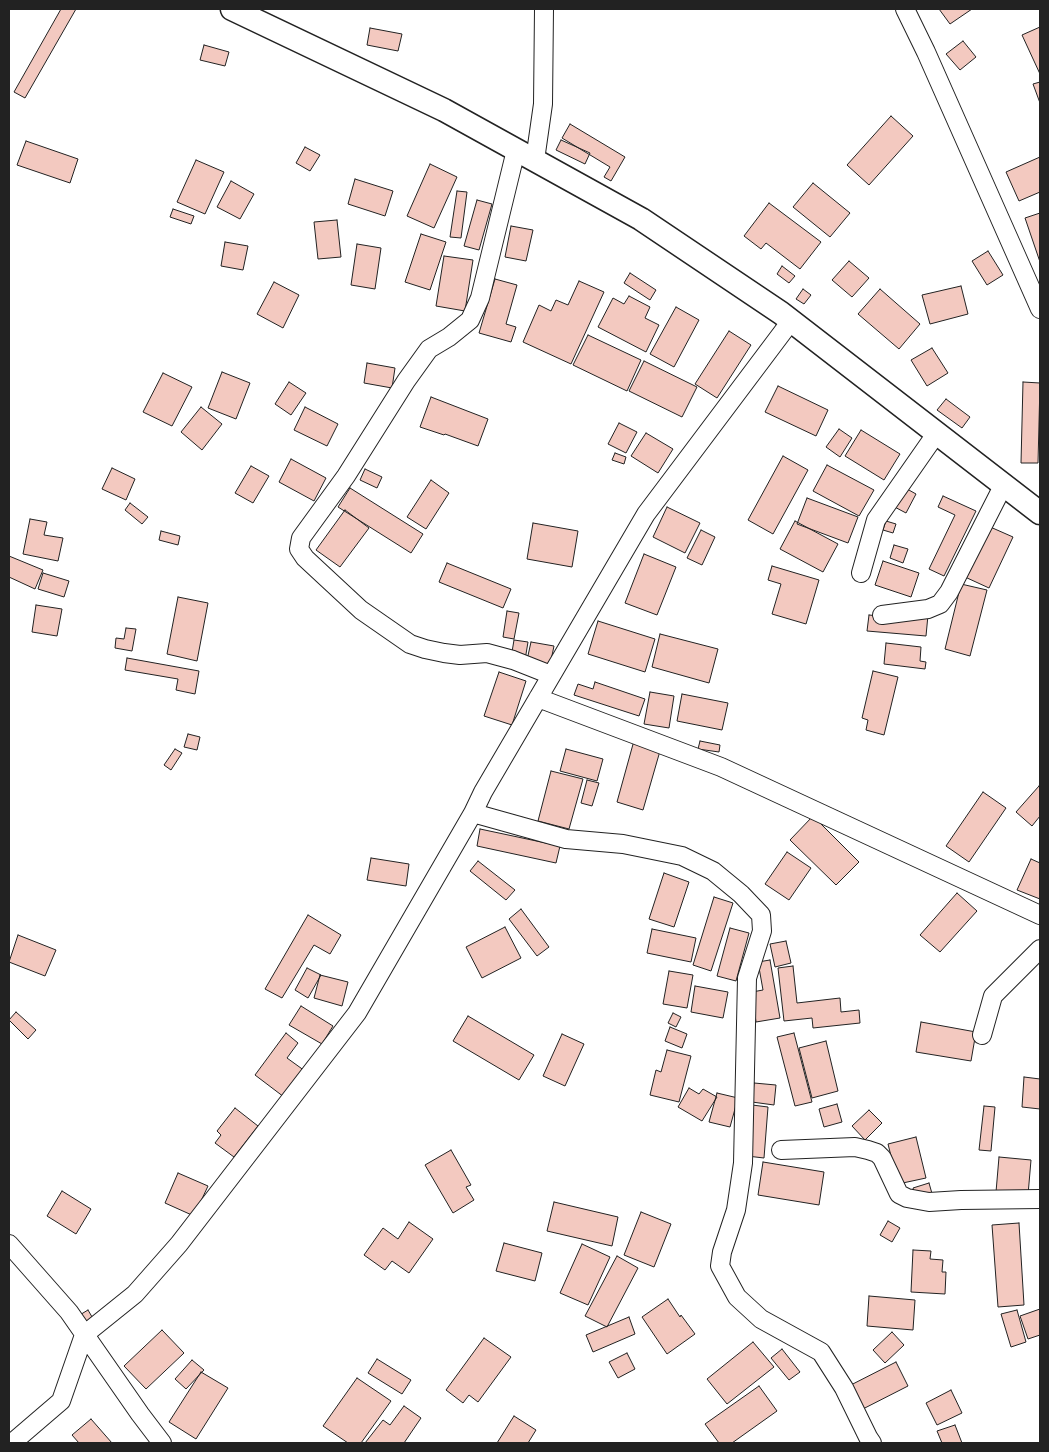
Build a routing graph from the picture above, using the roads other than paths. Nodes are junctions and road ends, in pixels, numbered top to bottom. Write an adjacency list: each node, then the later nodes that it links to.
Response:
1 (232, 9): 4 (main road)
2 (544, 9): 4 (street)
3 (904, 9): 5 (street)
4 (526, 155): 6 (main road); 12 (street)
5 (1040, 309)
6 (791, 321): 7 (main road); 12 (street)
7 (936, 434): 8 (main road); 10 (street)
8 (1004, 484): 9 (main road); 11 (street)
9 (1040, 512)
10 (861, 573)
11 (882, 615)
12 (551, 675): 13 (street)
13 (538, 698): 14 (street); 15 (street)
14 (473, 812): 21 (street); 24 (street)
15 (1040, 915)
16 (1040, 949): 17 (street)
17 (982, 1035)
18 (781, 1150): 19 (street)
19 (1040, 1199)
20 (9, 1244): 21 (street)
21 (84, 1335): 22 (street); 23 (street)
22 (12, 1443)
23 (162, 1443)
24 (872, 1443)

